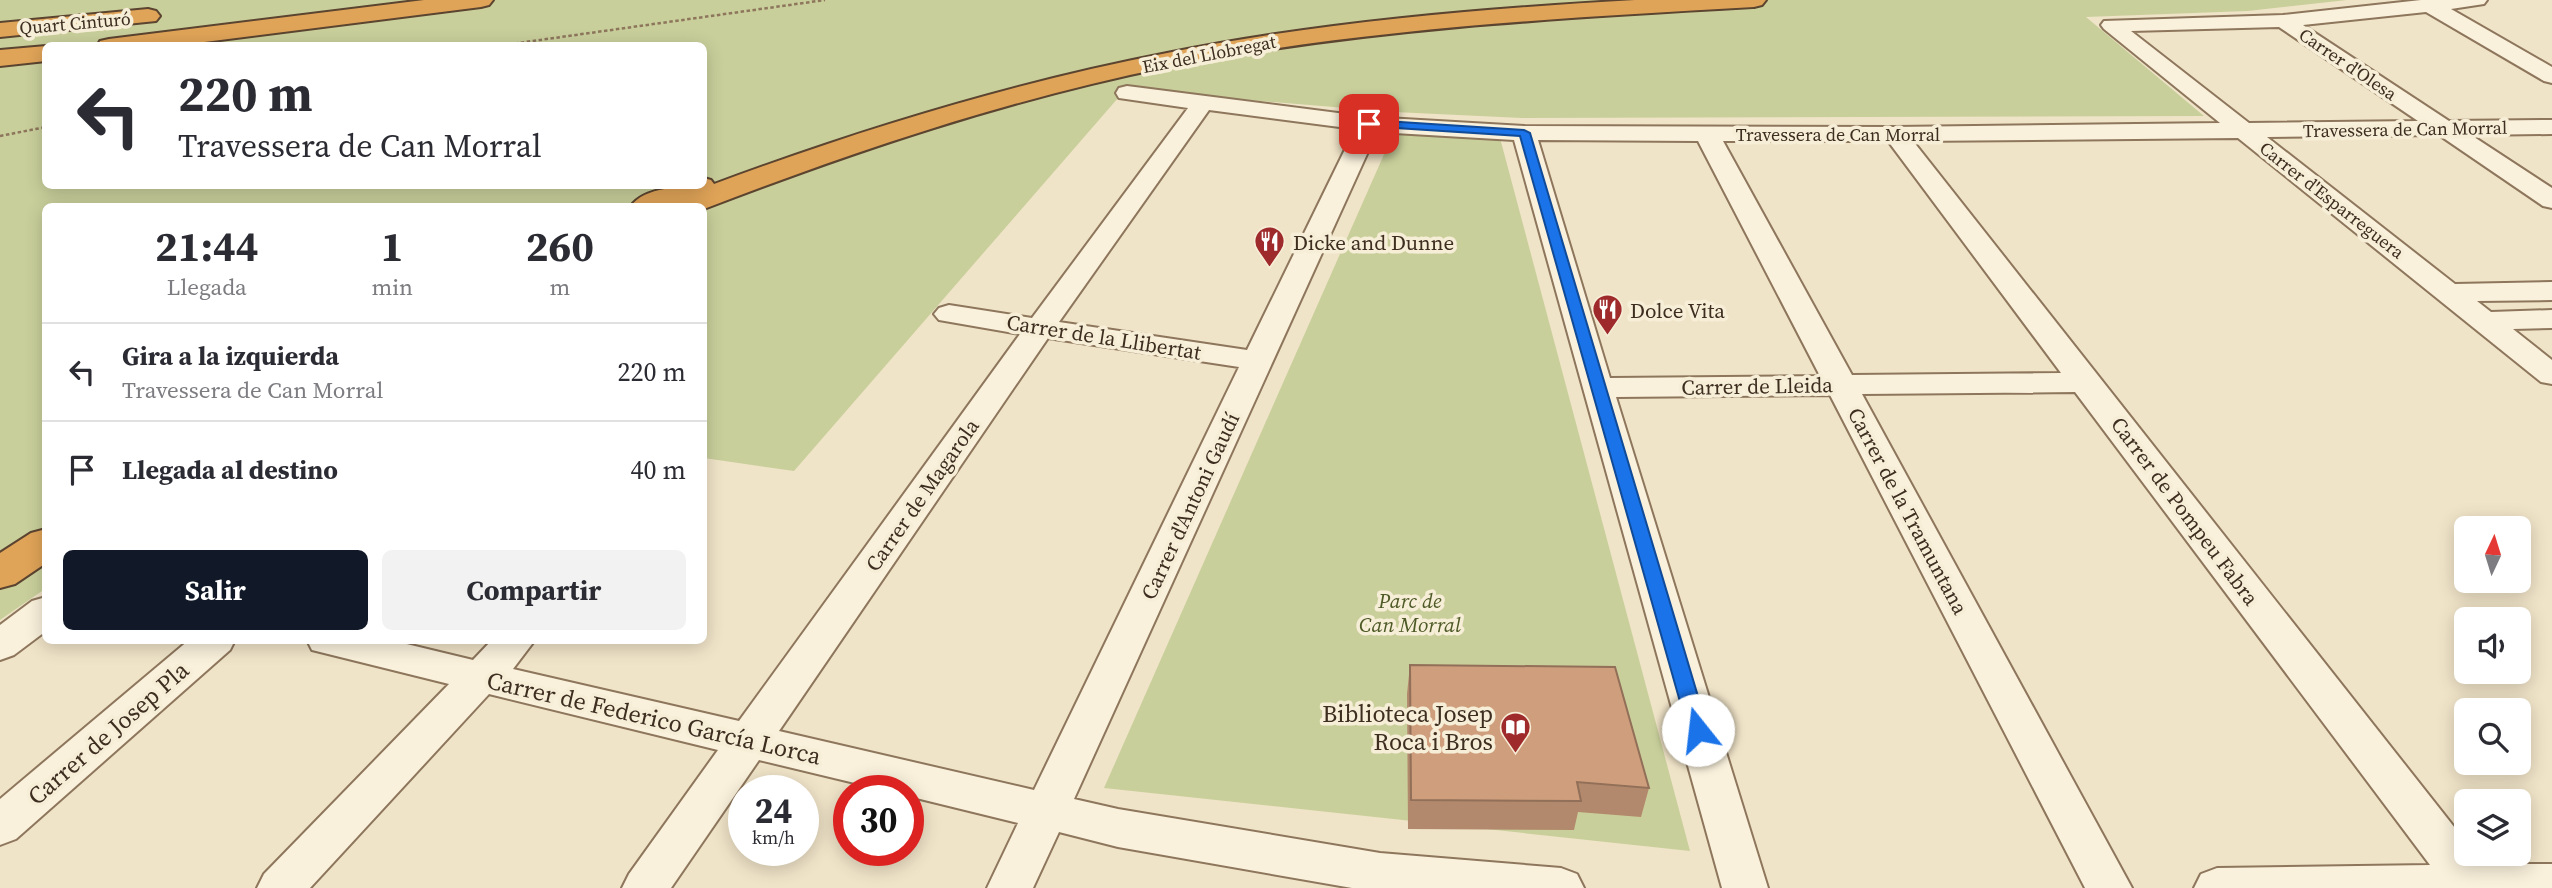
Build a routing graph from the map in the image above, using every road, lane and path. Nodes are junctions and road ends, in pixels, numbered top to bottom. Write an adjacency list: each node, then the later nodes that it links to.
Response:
1 (318, 0): 8 (highway)
2 (481, 0): 12 (highway, Quart Cinturó)
3 (825, 0): 13 (path)
4 (1637, 0): 28 (highway, Eix del Llobregat)
5 (1754, 0): 32 (highway, Eix del Llobregat)
6 (2477, 0): 7 (street)
7 (2432, 7): 10 (street); 16 (street)
8 (215, 10)
9 (173, 14): 11 (highway, Quart Cinturó)
10 (2283, 21): 22 (street, Carrer d'Olesa); 23 (street, Carrer d'Esparreguera)
11 (0, 30)
12 (141, 42)
13 (526, 42)
14 (42, 53): 15 (highway, Quart Cinturó)
15 (0, 58)
16 (2552, 76)
17 (1127, 93): 18 (street, Travessera de Can Morral)
18 (1203, 103): 19 (street, Travessera de Can Morral); 38 (street, Carrer de Magarola)
19 (1369, 124): 24 (street, Travessera de Can Morral); 39 (street, Carrer d'Antoni Gaudí)
20 (2552, 127): 22 (street, Travessera de Can Morral)
21 (42, 128): 27 (path)
22 (2443, 129): 23 (street, Travessera de Can Morral); 30 (street, Carrer d'Olesa)
23 (2245, 131): 26 (street, Travessera de Can Morral); 34 (street, Carrer d'Esparreguera)
24 (1524, 133): 25 (street, Travessera de Can Morral); 43 (street)
25 (1707, 134): 26 (street, Travessera de Can Morral); 42 (street, Carrer de la Tramuntana)
26 (1895, 134): 41 (street, Carrer de Pompeu Fabra)
27 (0, 136)
28 (707, 183)
29 (691, 189): 31 (highway, Eix del Llobregat)
30 (2552, 200)
31 (654, 203)
32 (692, 203)
33 (2552, 291): 34 (street)
34 (2449, 293): 37 (street, Carrer d'Esparreguera)
35 (949, 314): 38 (street, Carrer de la Llibertat)
36 (2552, 319): 37 (street)
37 (2485, 321): 40 (street, Carrer d'Esparreguera)
38 (1041, 326): 39 (street, Carrer de la Llibertat); 54 (street, Carrer de Magarola)
39 (1258, 361): 55 (street, Carrer d'Antoni Gaudí)
40 (2552, 375)
41 (2086, 382): 42 (street, Carrer de Lleida); 58 (street, Carrer de Pompeu Fabra)
42 (1840, 385): 43 (street, Carrer de Lleida); 64 (street, Carrer de la Tramuntana)
43 (1597, 388): 63 (street)
44 (42, 526): 46 (highway)
45 (42, 546): 47 (highway)
46 (0, 550)
47 (0, 573)
48 (42, 614): 52 (street)
49 (211, 644): 56 (street, Carrer de Josep Pla)
50 (343, 644): 53 (street, Carrer de Federico García Lorca)
51 (512, 644): 53 (street)
52 (0, 645)
53 (482, 677): 54 (street, Carrer de Federico García Lorca); 59 (street)
54 (749, 740): 55 (street, Carrer de Federico García Lorca); 60 (street, Carrer de Magarola)
55 (1048, 811): 61 (street, Carrer d'Antoni Gaudí); 62 (street, Carrer de Federico García Lorca)
56 (0, 827)
57 (2552, 884): 58 (street)
58 (2473, 886): 65 (street)
59 (280, 888)
60 (645, 888)
61 (1010, 888)
62 (1561, 888)
63 (1745, 888)
64 (2109, 888)
65 (2217, 888)

